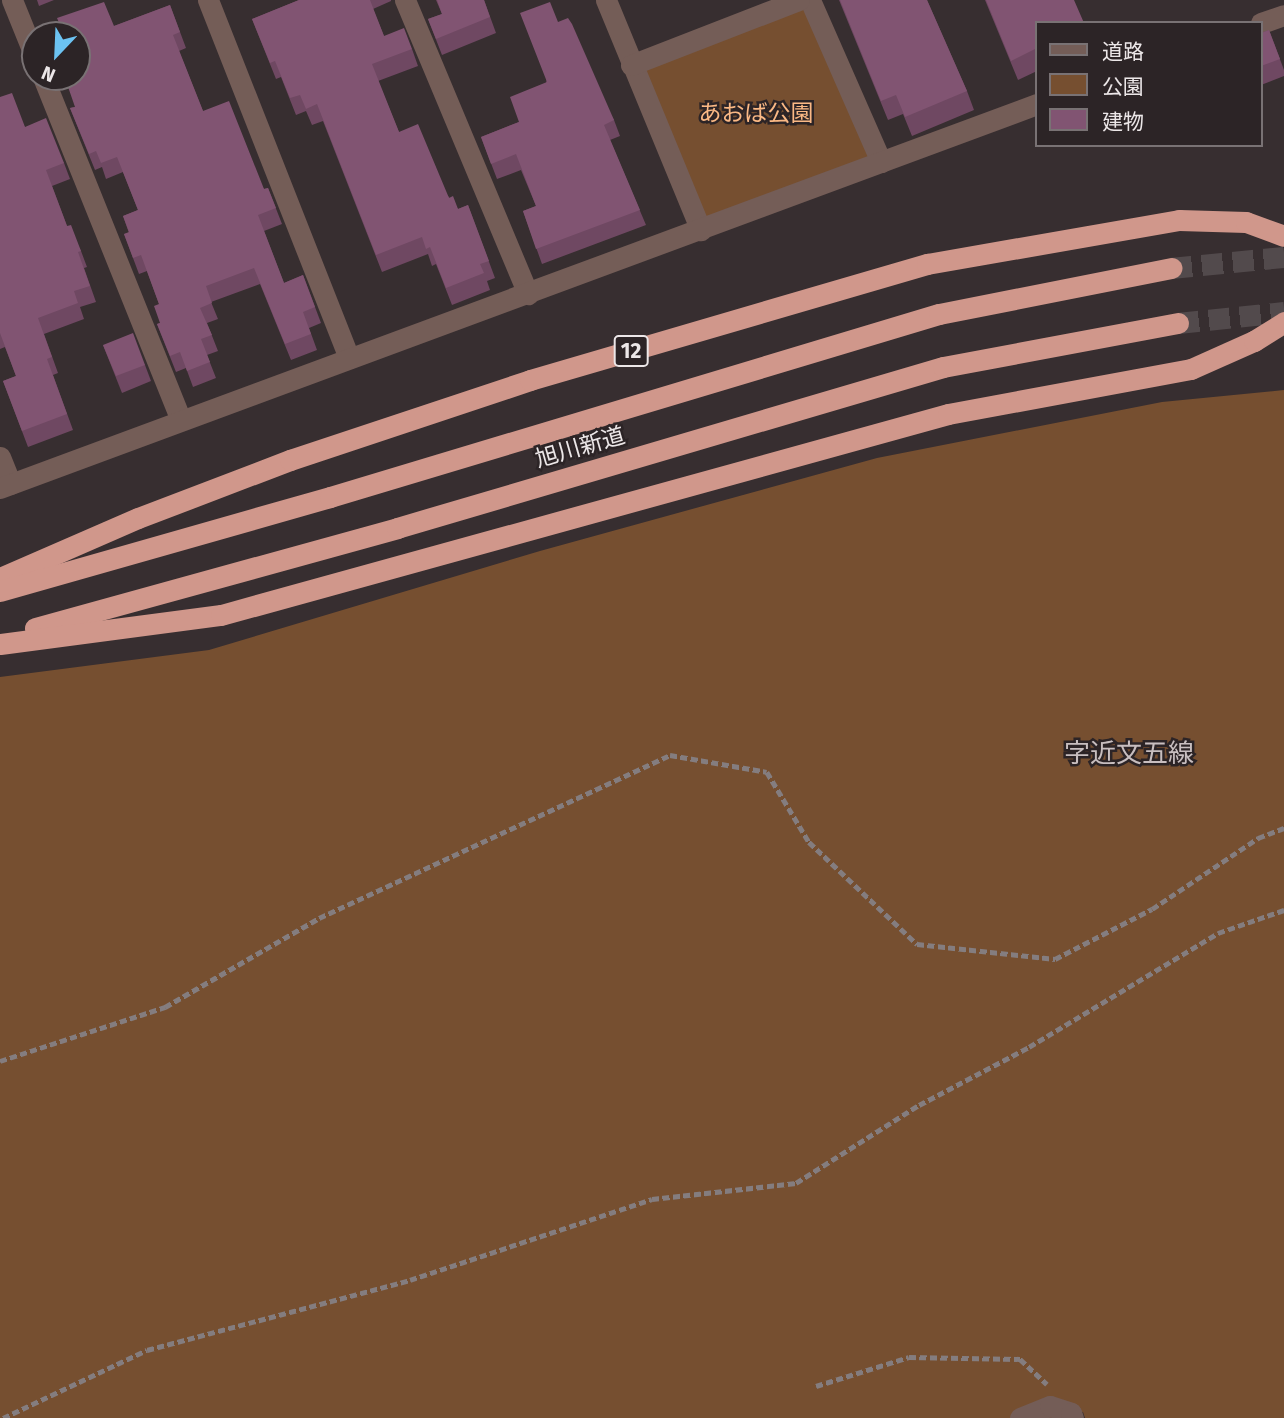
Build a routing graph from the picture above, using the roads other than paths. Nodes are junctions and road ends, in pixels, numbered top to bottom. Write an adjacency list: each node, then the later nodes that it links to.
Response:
1 (12, 0): 8 (street)
2 (208, 0): 20 (street)
3 (405, 0): 17 (street)
4 (606, 0): 10 (street)
5 (799, 0): 10 (street)
6 (810, 0): 13 (street)
7 (1284, 15): 9 (street)
8 (21, 22)
9 (1263, 22)
10 (631, 65): 14 (street)
11 (49, 91): 21 (street)
12 (1036, 104): 13 (street)
13 (881, 162): 14 (street)
14 (701, 230): 17 (street)
15 (1284, 236): 24 (highway, 12)
16 (1171, 268): 25 (highway, 旭川新道 / 12)
17 (528, 294): 20 (street)
18 (1284, 322): 27 (highway)
19 (1178, 323): 26 (highway, 旭川新道)
20 (349, 358): 21 (street)
21 (181, 420): 23 (street)
22 (0, 457): 23 (street)
23 (5, 486)
24 (0, 578)
25 (0, 591)
26 (0, 638)
27 (0, 644)
28 (1020, 1418): 29 (street)
29 (1073, 1418)

